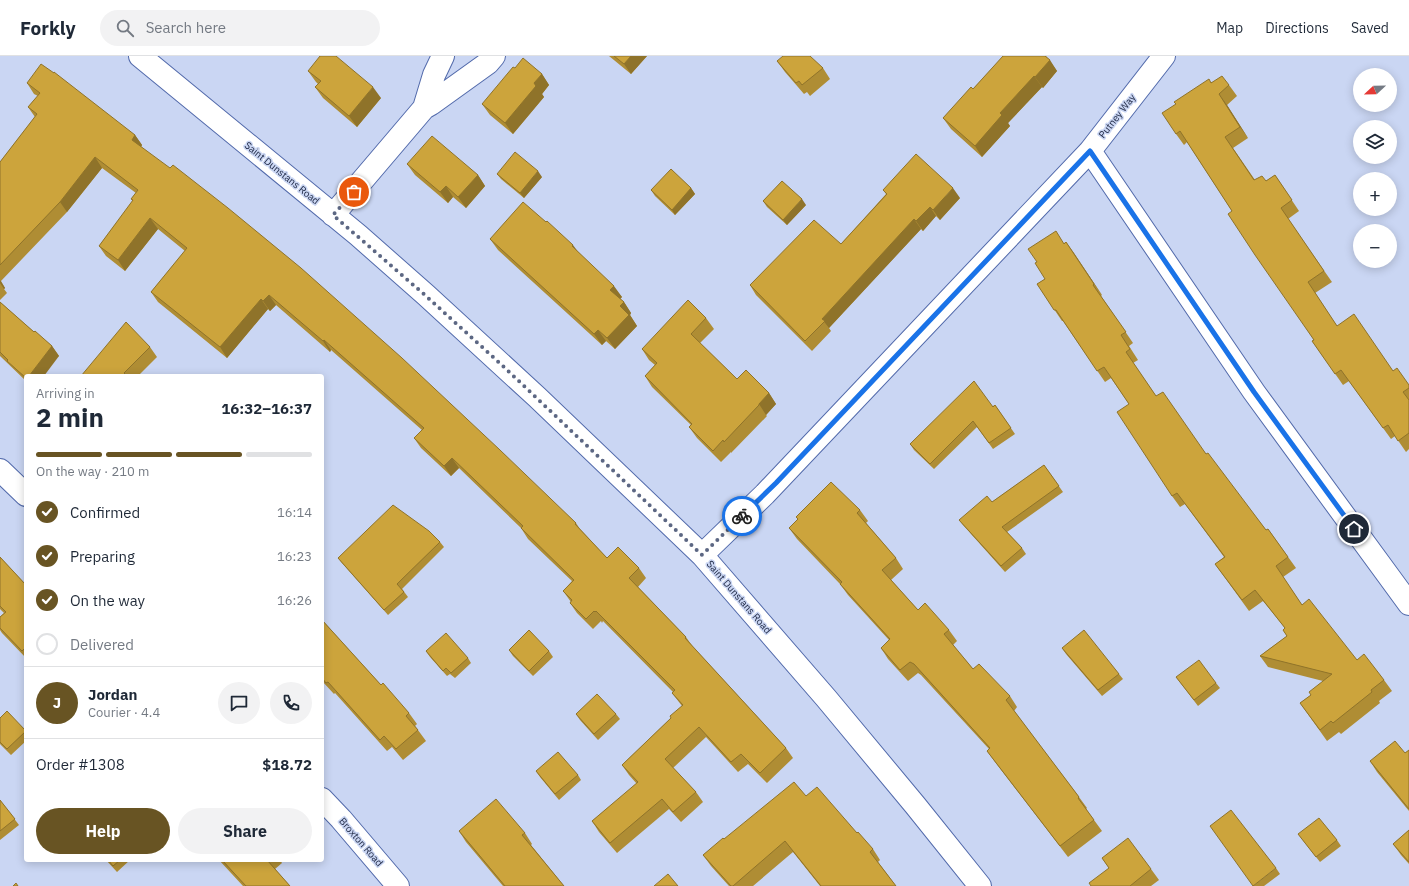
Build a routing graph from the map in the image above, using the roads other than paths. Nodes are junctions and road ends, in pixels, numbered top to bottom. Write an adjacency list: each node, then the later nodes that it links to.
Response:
1 (140, 56): 7 (street, Saint Dunstans Road)
2 (443, 56): 5 (street)
3 (494, 56): 5 (street)
4 (1164, 56): 6 (street, Putney Way)
5 (424, 108): 7 (street)
6 (1090, 151): 10 (street, Putney Way); 11 (street)
7 (333, 215): 10 (street, Saint Dunstans Road)
8 (0, 470): 9 (street)
9 (24, 493)
10 (702, 555): 14 (street, Saint Dunstans Road)
11 (1409, 604)
12 (324, 801): 13 (street, Broxton Road)
13 (398, 886)
14 (980, 886)

